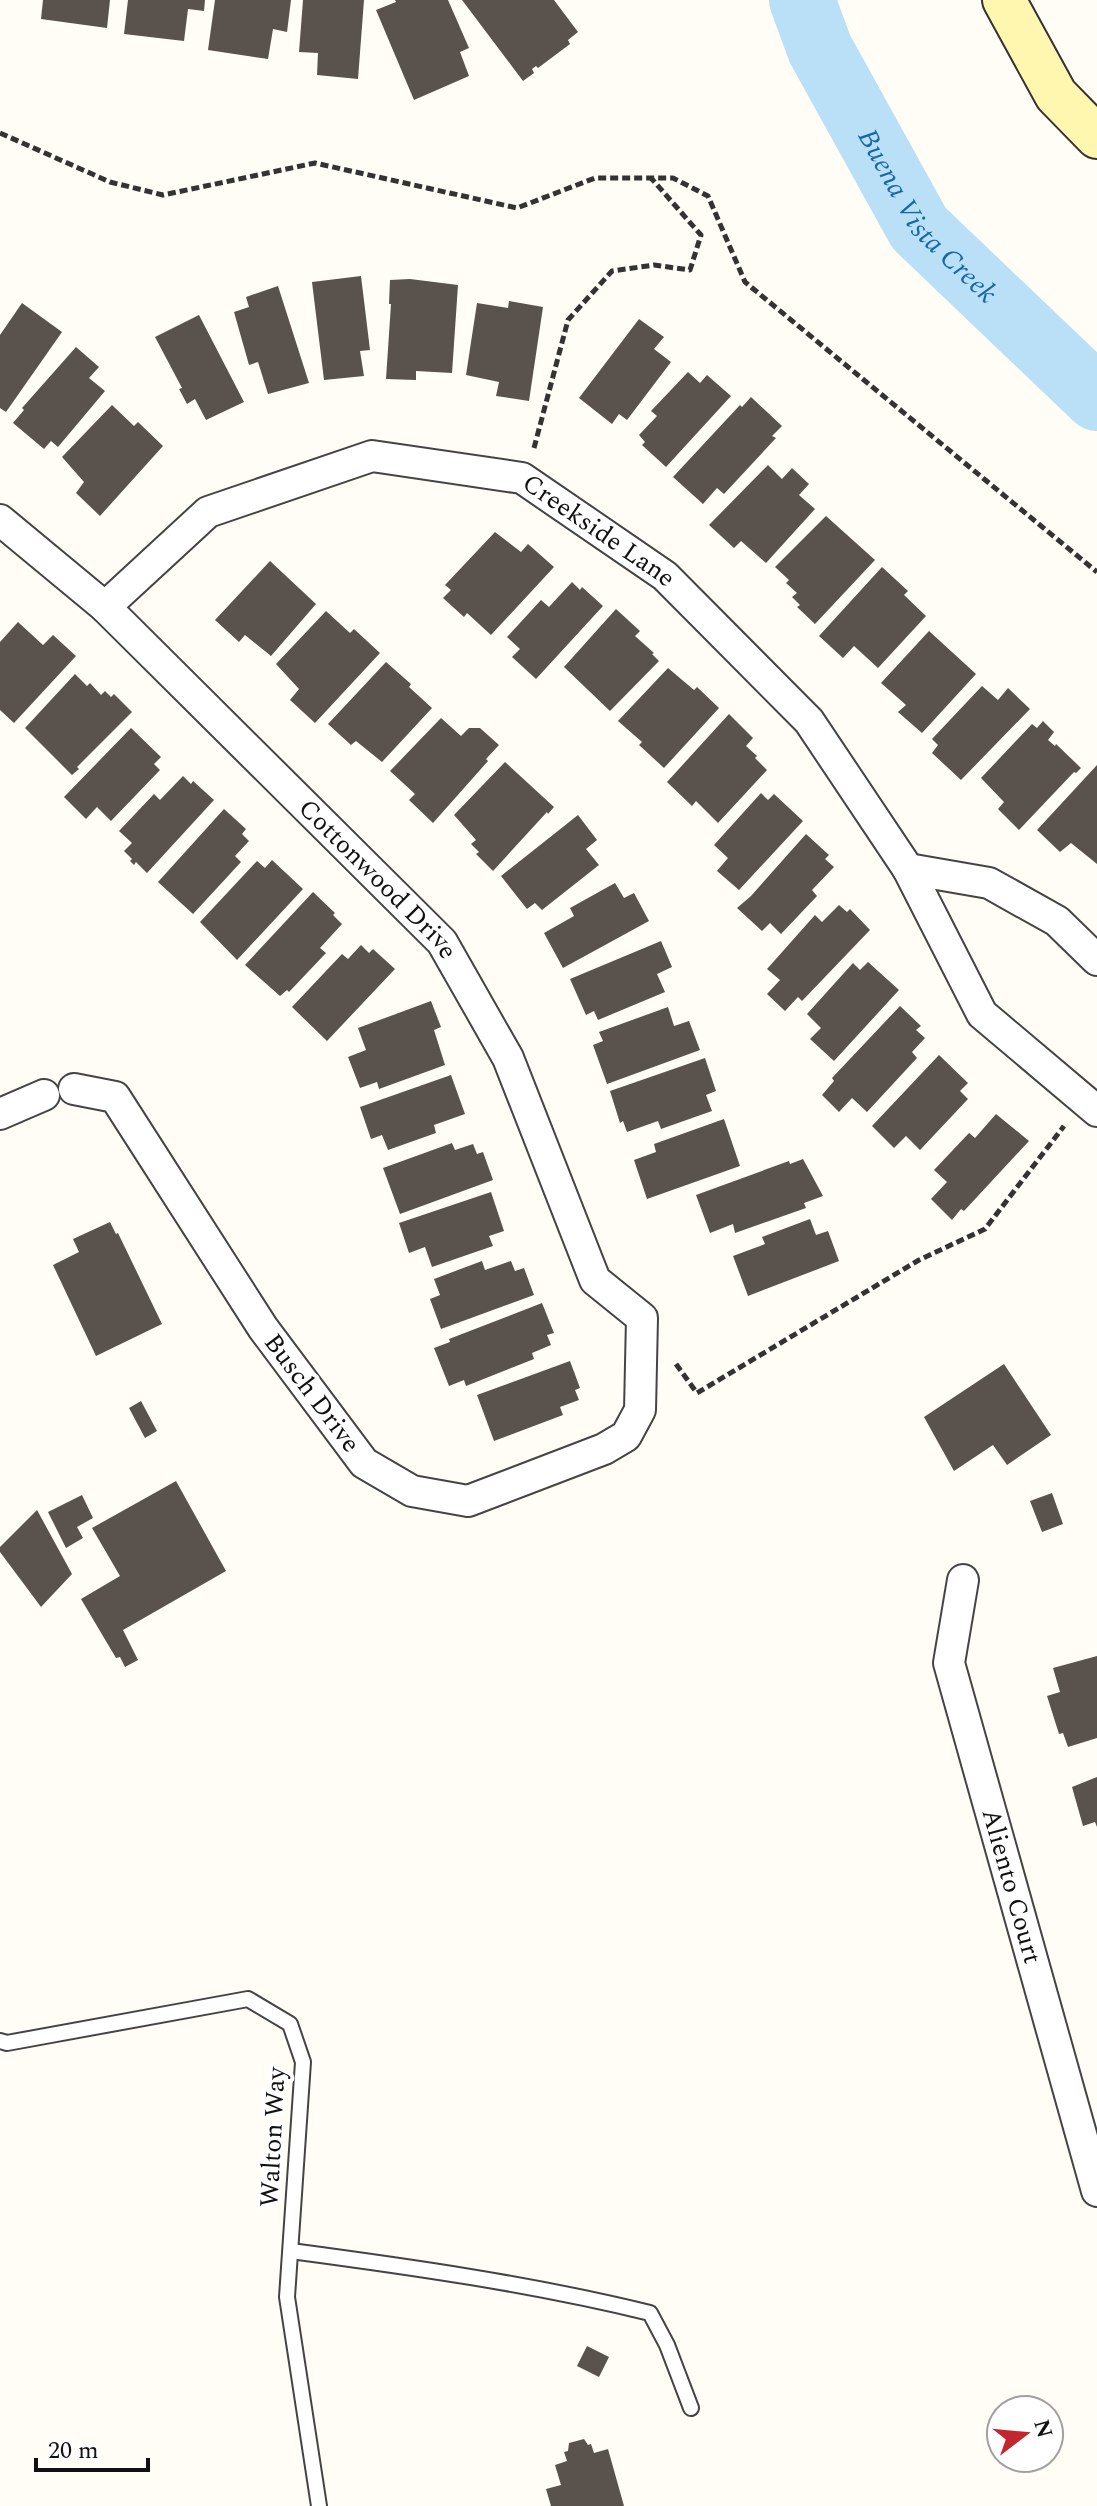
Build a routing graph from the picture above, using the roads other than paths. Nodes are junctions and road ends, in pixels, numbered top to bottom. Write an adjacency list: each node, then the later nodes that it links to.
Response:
1 (1004, 0): 2 (main road)
2 (1097, 137)
3 (0, 520): 4 (street, Cottonwood Drive)
4 (105, 607): 5 (street, Creekside Lane); 11 (street, Cottonwood Drive)
5 (908, 869): 6 (street); 9 (street, Creekside Lane)
6 (1097, 960)
7 (74, 1089): 11 (street, Busch Drive)
8 (44, 1095): 10 (street)
9 (1090, 1106)
10 (0, 1114)
11 (642, 1318)
12 (963, 1580): 14 (street, Aliento Court)
13 (0, 2041): 15 (lane, Walton Way)
14 (1097, 2191)
15 (291, 2251): 16 (lane); 17 (lane, Walton Way)
16 (691, 2408)
17 (319, 2506)

